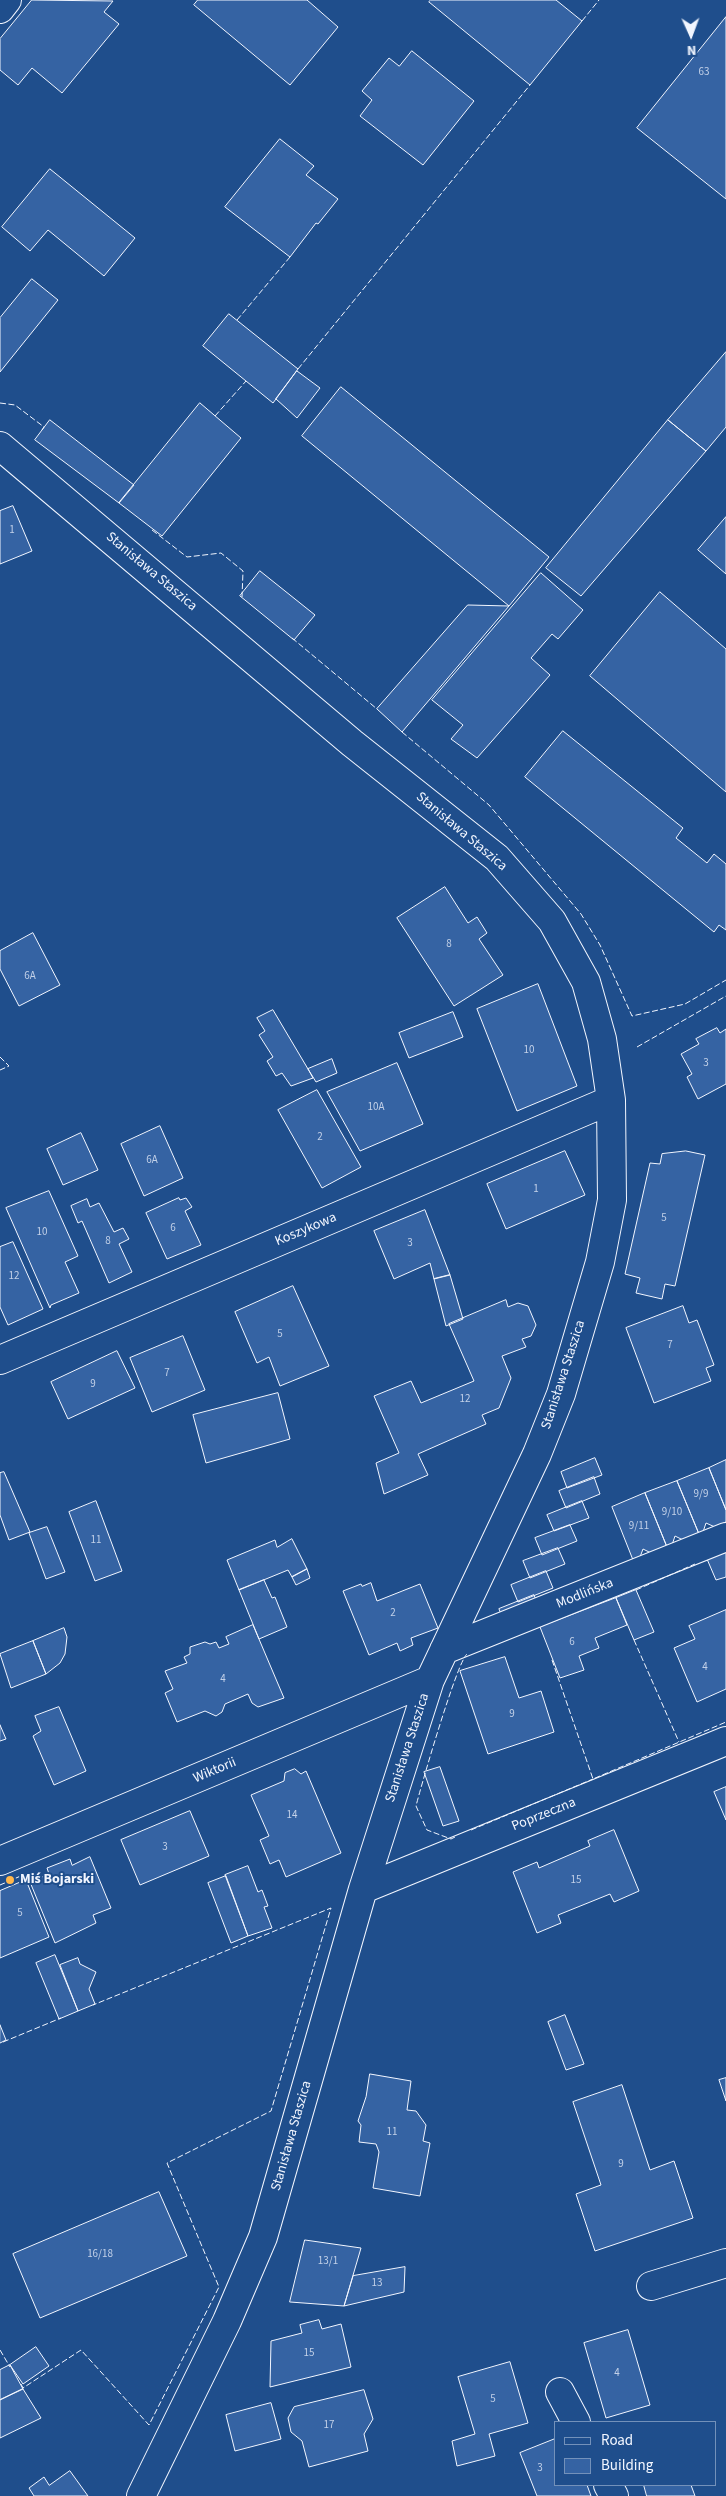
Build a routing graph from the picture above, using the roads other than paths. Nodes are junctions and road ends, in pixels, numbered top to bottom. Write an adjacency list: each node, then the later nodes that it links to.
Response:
1 (7, 0): 2 (street)
2 (0, 9)
3 (0, 446): 4 (street, Stanisława Staszica)
4 (11, 467): 5 (street, Stanisława Staszica)
5 (611, 1100): 6 (street, Koszykowa); 8 (street, Stanisława Staszica)
6 (0, 1360)
7 (726, 1537): 8 (street, Modlińska)
8 (444, 1650): 9 (street, Stanisława Staszica)
9 (430, 1680): 11 (street, Wiktorii); 12 (street, Stanisława Staszica)
10 (726, 1741): 12 (street, Poprzeczna)
11 (0, 1861)
12 (363, 1889): 17 (street, Stanisława Staszica)
13 (726, 2263): 14 (street)
14 (651, 2286)
15 (560, 2392): 16 (street)
16 (575, 2421)
17 (140, 2496)

